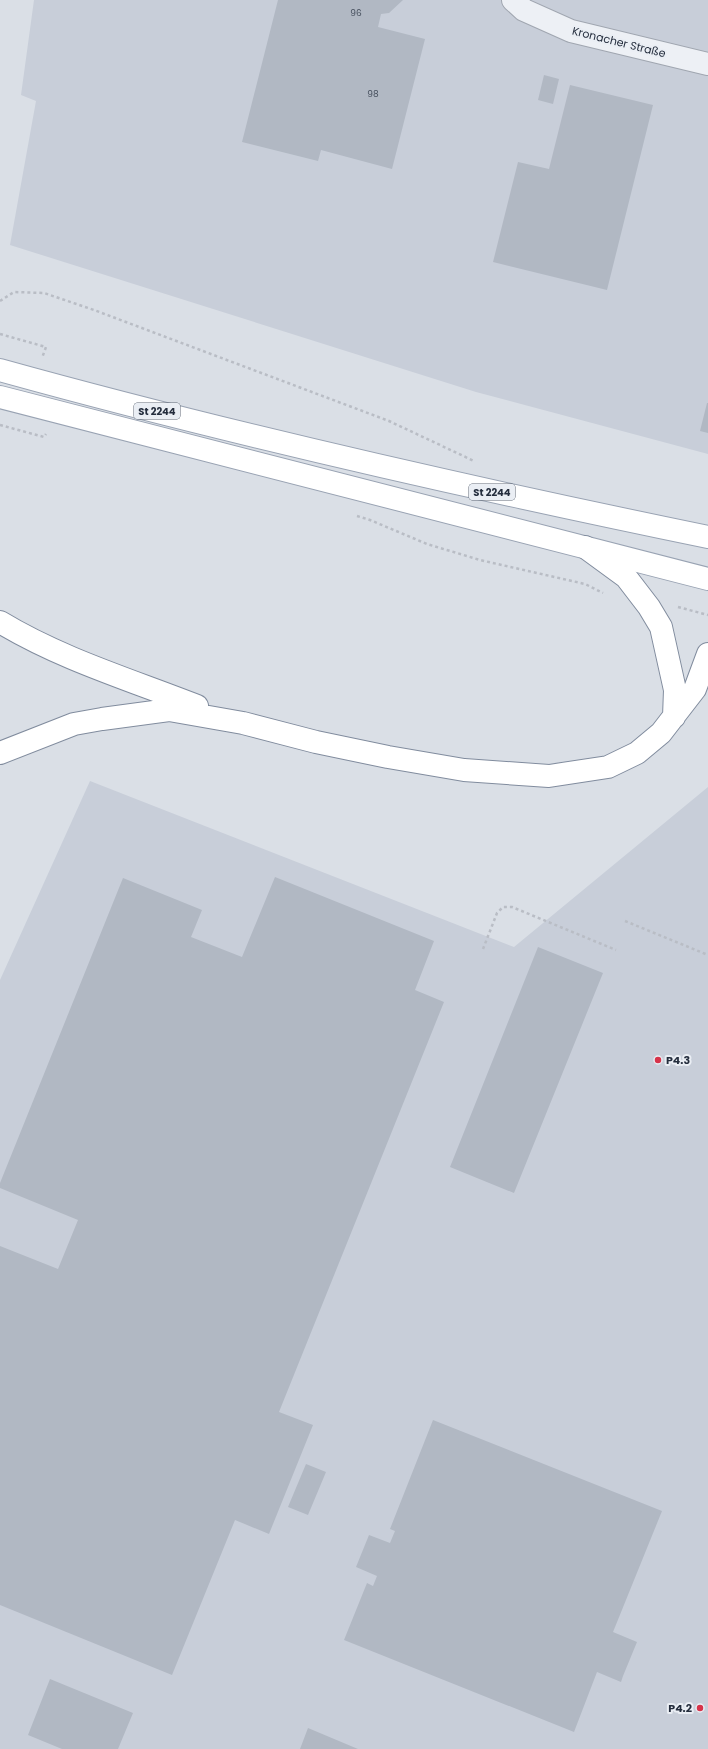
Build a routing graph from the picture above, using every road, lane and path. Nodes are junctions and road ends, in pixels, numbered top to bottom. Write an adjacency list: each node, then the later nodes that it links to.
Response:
1 (513, 0): 2 (street, Kronacher Straße)
2 (708, 64)
3 (0, 301): 10 (path)
4 (0, 334): 5 (path)
5 (46, 347)
6 (0, 370): 12 (main road, St 2244)
7 (0, 397): 13 (main road, St 2244)
8 (0, 425): 9 (path)
9 (44, 437)
10 (477, 462)
11 (355, 515): 15 (path)
12 (708, 537)
13 (585, 547): 14 (main road, St 2244); 16 (main road)
14 (708, 579)
15 (606, 594)
16 (649, 606): 17 (path); 21 (main road)
17 (708, 615)
18 (0, 622): 22 (main road)
19 (708, 654): 21 (main road)
20 (708, 693): 21 (main road)
21 (674, 717): 22 (main road)
22 (243, 723): 23 (main road)
23 (0, 754)
24 (625, 921): 27 (path)
25 (483, 949): 26 (path)
26 (616, 950)
27 (708, 955)

